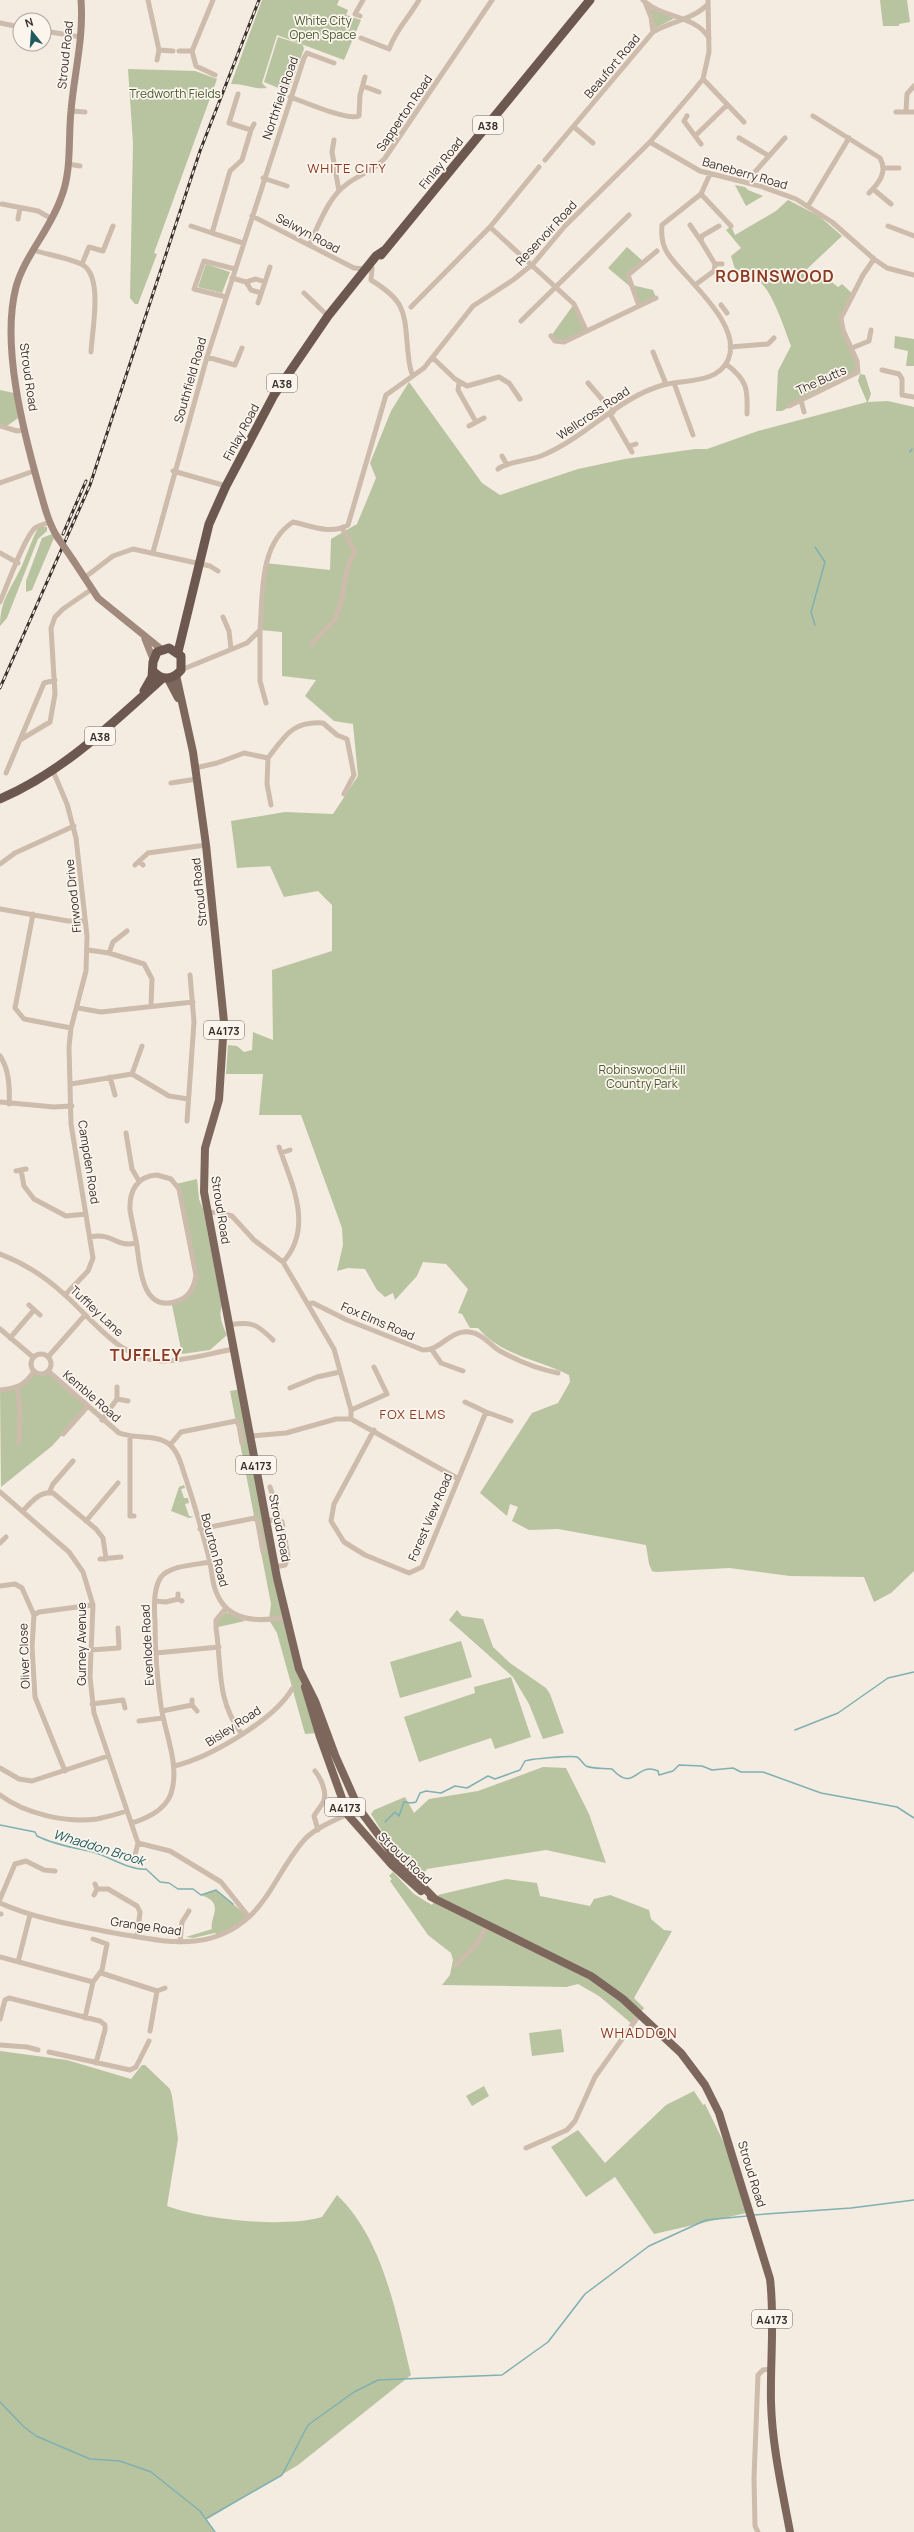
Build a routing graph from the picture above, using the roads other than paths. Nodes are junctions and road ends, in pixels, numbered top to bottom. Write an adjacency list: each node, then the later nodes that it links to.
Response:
1 (81, 0): 16 (main road, Stroud Road)
2 (148, 0): 19 (street)
3 (213, 0): 20 (street)
4 (363, 0): 10 (street)
5 (419, 0): 17 (street)
6 (492, 0): 63 (street, Sapperton Road)
7 (590, 0): 94 (highway, Finlay Road / A38)
8 (644, 1): 11 (street); 15 (street)
9 (708, 2): 11 (street, Beaufort Road); 18 (street, Reservoir Road)
10 (360, 16)
11 (683, 19): 15 (street, Beaufort Road); 18 (street)
12 (0, 23): 13 (street)
13 (12, 25)
14 (52, 32): 16 (street)
15 (652, 32): 41 (street, Beaufort Road)
16 (81, 37): 32 (main road, Stroud Road)
17 (361, 38)
18 (710, 38): 25 (street, Reservoir Road)
19 (159, 50): 20 (street); 21 (street)
20 (192, 51): 23 (street)
21 (157, 60)
22 (334, 63): 30 (street, Northfield Road)
23 (215, 75)
24 (365, 77): 26 (street)
25 (703, 79): 31 (street); 48 (street, Reservoir Road)
26 (362, 86): 28 (street); 30 (street)
27 (914, 86): 35 (street)
28 (379, 92)
29 (238, 94): 42 (street)
30 (290, 97): 59 (street, Northfield Road)
31 (727, 105): 39 (street); 43 (street)
32 (71, 111): 33 (street); 53 (main road, Stroud Road)
33 (85, 112)
34 (896, 112): 35 (street)
35 (906, 112): 36 (street)
36 (914, 112)
37 (687, 116): 43 (street)
38 (814, 116): 46 (street)
39 (744, 122)
40 (254, 124): 42 (street)
41 (574, 127): 49 (street); 52 (street, Beaufort Road)
42 (251, 130): 81 (street)
43 (695, 136): 50 (street)
44 (739, 138): 51 (street)
45 (785, 138): 51 (street)
46 (849, 138): 56 (street); 68 (street)
47 (334, 140): 63 (street)
48 (650, 142): 58 (street, Baneberry Road); 90 (street, Reservoir Road)
49 (593, 143)
50 (701, 144)
51 (769, 156): 60 (street)
52 (545, 160)
53 (68, 164): 54 (street); 73 (main road, Stroud Road)
54 (80, 166)
55 (539, 167): 80 (street)
56 (884, 168): 57 (street); 62 (street)
57 (898, 168)
58 (710, 174): 60 (street, Baneberry Road); 65 (street)
59 (263, 178): 61 (street); 71 (street, Northfield Road)
60 (752, 184): 68 (street, Baneberry Road)
61 (287, 186)
62 (873, 189): 64 (street); 67 (street)
63 (339, 191): 85 (street, Sapperton Road)
64 (869, 193)
65 (701, 194): 78 (street); 102 (street)
66 (2, 204): 69 (street)
67 (891, 204)
68 (808, 206): 88 (street, Baneberry Road)
69 (20, 208): 72 (street); 73 (street)
70 (629, 215): 103 (street)
71 (252, 216): 84 (street, Southfield Road); 85 (street, Selwyn Road)
72 (18, 219)
73 (52, 219): 86 (main road, Stroud Road)
74 (690, 225): 83 (street)
75 (113, 226): 89 (street)
76 (191, 226): 81 (street)
77 (718, 226): 83 (street)
78 (731, 226)
79 (888, 226): 82 (street)
80 (490, 227): 90 (street); 110 (street)
81 (212, 233): 84 (street)
82 (914, 236)
83 (701, 241): 91 (street)
84 (243, 243): 96 (street, Southfield Road)
85 (309, 245): 95 (street, Selwyn Road)
86 (33, 250): 89 (street); 146 (main road, Stroud Road)
87 (658, 251): 109 (street)
88 (874, 259): 97 (street, Baneberry Road); 123 (street, The Butts)
89 (82, 264): 113 (street)
90 (533, 264): 103 (street); 127 (street, Reservoir Road)
91 (715, 264): 92 (street); 102 (street)
92 (722, 264)
93 (270, 267): 100 (street)
94 (369, 267): 95 (street, Selwyn Road); 101 (highway, Finlay Road / A38); 130 (street)
95 (354, 268): 101 (street)
96 (235, 269): 98 (street, Southfield Road); 106 (street)
97 (914, 275)
98 (232, 278): 99 (street); 106 (street, Southfield Road)
99 (246, 282): 100 (street); 104 (street)
100 (265, 282): 104 (street)
101 (356, 284): 115 (highway, Finlay Road / A38)
102 (695, 285): 114 (street)
103 (557, 287): 116 (street); 117 (street)
104 (262, 293): 108 (street)
105 (304, 294): 115 (street)
106 (226, 297): 126 (street, Southfield Road)
107 (656, 298): 109 (street)
108 (258, 303)
109 (639, 306): 117 (street)
110 (410, 307)
111 (724, 309): 114 (street)
112 (86, 312): 113 (street)
113 (93, 313): 124 (street)
114 (718, 314): 121 (street)
115 (328, 316): 155 (highway, Finlay Road / A38)
116 (521, 321)
117 (586, 330): 119 (street)
118 (871, 330): 123 (street, The Butts)
119 (551, 336)
120 (774, 338): 121 (street)
121 (730, 347): 128 (street)
122 (242, 348): 126 (street)
123 (852, 348): 137 (street, The Butts)
124 (91, 352)
125 (653, 352): 134 (street)
126 (206, 357): 153 (street, Southfield Road)
127 (433, 358): 130 (street, Reservoir Road); 131 (street)
128 (726, 364): 133 (street, Wellcross Road); 141 (street)
129 (882, 370): 135 (street)
130 (413, 376): 157 (street, Reservoir Road)
131 (459, 383): 136 (street); 143 (street)
132 (588, 383): 140 (street)
133 (674, 383): 134 (street, Wellcross Road); 147 (street)
134 (666, 384): 140 (street, Wellcross Road)
135 (914, 397)
136 (520, 399)
137 (801, 400): 138 (street, The Butts); 139 (street)
138 (789, 406)
139 (804, 412)
140 (611, 413): 148 (street); 150 (street, Wellcross Road)
141 (747, 414)
142 (484, 418): 143 (street)
143 (476, 422): 145 (street)
144 (0, 426): 146 (street)
145 (469, 426)
146 (23, 430): 152 (main road, Stroud Road)
147 (694, 434)
148 (636, 444)
149 (502, 456): 150 (street)
150 (507, 465): 151 (street, Wellcross Road)
151 (498, 469)
152 (34, 471): 154 (street); 156 (main road, Stroud Road)
153 (174, 471): 155 (street); 158 (street, Southfield Road)
154 (0, 483)
155 (226, 486): 161 (highway, Finlay Road / A38)
156 (50, 522): 160 (street); 163 (main road, Stroud Road, bridge)
157 (342, 528): 167 (street); 170 (street)
158 (153, 552): 161 (street); 163 (street)
159 (0, 553): 160 (street)
160 (18, 562): 165 (street)
161 (200, 563): 162 (street); 169 (highway, Finlay Road / A38)
162 (218, 571)
163 (84, 578): 164 (main road, Stroud Road)
164 (92, 589): 168 (main road, Stroud Road); 177 (street)
165 (0, 602)
166 (222, 617): 172 (street)
167 (260, 630): 172 (street); 179 (street)
168 (143, 636): 171 (main road, Stroud Road); 173 (main road, Stroud Road)
169 (180, 637): 171 (highway, Finlay Road / A38); 175 (highway, Finlay Road / A38)
170 (312, 640)
171 (165, 648): 173 (highway, A38); 175 (highway)
172 (231, 649): 174 (street)
173 (153, 659): 176 (highway, A38)
174 (193, 663): 175 (street); 175 (street)
175 (175, 669): 176 (highway); 178 (highway, A38); 182 (main road, Stroud Road / A4173)
176 (153, 671): 178 (highway, A38)
177 (55, 680): 180 (street); 180 (street)
178 (142, 694): 183 (highway, A38)
179 (266, 703)
180 (20, 740): 184 (street)
181 (268, 758): 182 (street); 187 (street); 189 (street)
182 (195, 768): 185 (main road, Stroud Road / A4173)
183 (53, 771): 188 (highway, A38); 190 (street, Firwood Drive)
184 (6, 774)
185 (197, 779): 186 (street); 191 (main road, Stroud Road / A4173)
186 (171, 783)
187 (344, 794)
188 (0, 799)
189 (271, 806)
190 (74, 826): 192 (street); 196 (street, Firwood Drive)
191 (206, 845): 193 (street); 225 (main road, Stroud Road / A4173)
192 (1, 862)
193 (143, 865)
194 (0, 909): 195 (street)
195 (33, 914): 196 (street); 207 (street)
196 (85, 921): 198 (street, Firwood Drive)
197 (126, 932): 199 (street)
198 (88, 950): 199 (street); 205 (street, Firwood Drive)
199 (109, 953): 204 (street)
200 (190, 975): 201 (street)
201 (191, 983): 202 (street); 203 (street)
202 (184, 984)
203 (193, 1002): 204 (street); 214 (street)
204 (151, 1006): 205 (street)
205 (78, 1008): 206 (street, Firwood Drive)
206 (73, 1022): 207 (street, Campden Road)
207 (71, 1028): 212 (street, Campden Road)
208 (142, 1046): 210 (street)
209 (0, 1056): 216 (street)
210 (132, 1074): 211 (street); 214 (street)
211 (110, 1077): 212 (street); 213 (street)
212 (71, 1084): 217 (street, Campden Road)
213 (115, 1095)
214 (188, 1099): 218 (street)
215 (0, 1102): 216 (street)
216 (10, 1104): 217 (street)
217 (72, 1106): 226 (street, Campden Road)
218 (186, 1121)
219 (126, 1133): 224 (street)
220 (279, 1147): 222 (street)
221 (290, 1150): 222 (street)
222 (281, 1154): 230 (street)
223 (21, 1170): 226 (street)
224 (139, 1181): 228 (street); 228 (street)
225 (208, 1213): 230 (street); 237 (main road, Stroud Road / A4173)
226 (86, 1214): 227 (street, Campden Road)
227 (90, 1237): 228 (street); 231 (street, Campden Road)
228 (136, 1243)
229 (0, 1254): 231 (street, Tuffley Lane)
230 (283, 1262): 232 (street)
231 (65, 1295): 235 (street, Tuffley Lane)
232 (308, 1304): 242 (street, Fox Elms Road); 249 (street)
233 (29, 1305): 234 (street)
234 (34, 1310): 236 (street); 240 (street)
235 (85, 1314): 241 (street, Tuffley Lane); 244 (street)
236 (40, 1315)
237 (229, 1325): 239 (street); 241 (main road, Stroud Road / A4173)
238 (0, 1329): 240 (street)
239 (272, 1337)
240 (10, 1338): 243 (street)
241 (234, 1349): 266 (main road, Stroud Road / A4173)
242 (432, 1350): 248 (street); 250 (street)
243 (33, 1357): 244 (street); 246 (street)
244 (48, 1357): 247 (street)
245 (374, 1367): 259 (street)
246 (34, 1371): 247 (street); 252 (street)
247 (48, 1371): 258 (street, Kemble Road)
248 (462, 1371)
249 (340, 1372): 253 (street); 259 (street)
250 (558, 1373)
251 (117, 1387): 255 (street)
252 (17, 1388): 254 (street); 268 (street)
253 (290, 1388)
254 (0, 1390)
255 (117, 1399): 256 (street); 262 (street)
256 (128, 1401)
257 (465, 1402): 260 (street)
258 (88, 1406): 262 (street, Kemble Road); 265 (street)
259 (351, 1410): 261 (street)
260 (486, 1412): 263 (street); 274 (street, Forest View Road)
261 (351, 1419): 264 (street); 266 (street)
262 (102, 1420): 267 (street, Kemble Road)
263 (511, 1420)
264 (374, 1430): 274 (street); 274 (street, Forest View Road)
265 (63, 1434)
266 (250, 1436): 282 (main road, Stroud Road / A4173)
267 (130, 1437): 270 (street, Kemble Road); 280 (street)
268 (19, 1443)
269 (242, 1443): 270 (street)
270 (170, 1445): 284 (street, Bourton Road)
271 (73, 1461): 273 (street)
272 (63, 1462): 273 (street)
273 (68, 1466): 278 (street)
274 (457, 1478)
275 (118, 1483): 283 (street)
276 (270, 1487): 281 (street)
277 (0, 1492): 279 (street, Gurney Avenue)
278 (49, 1492): 279 (street); 283 (street)
279 (23, 1511): 296 (street, Gurney Avenue)
280 (134, 1516)
281 (279, 1519): 282 (street); 292 (street)
282 (266, 1520): 292 (main road, Stroud Road / A4173)
283 (86, 1521): 290 (street)
284 (200, 1529): 287 (street); 291 (street, Bourton Road)
285 (6, 1537): 286 (street)
286 (0, 1543)
287 (263, 1552)
288 (120, 1557): 290 (street)
289 (100, 1559): 290 (street)
290 (106, 1559)
291 (210, 1562): 295 (street, Evenlode Road); 297 (street, Bourton Road)
292 (275, 1567): 299 (main road, Stroud Road / A4173)
293 (0, 1586): 298 (street)
294 (179, 1598): 295 (street)
295 (155, 1601): 303 (street, Evenlode Road)
296 (93, 1605): 298 (street); 302 (street, Gurney Avenue)
297 (226, 1608): 299 (street, Bourton Road); 301 (street)
298 (34, 1615): 316 (street, Oliver Close)
299 (285, 1617): 304 (main road, Stroud Road / A4173)
300 (118, 1628): 302 (street)
301 (219, 1647): 303 (street); 312 (street)
302 (90, 1650): 306 (street, Gurney Avenue)
303 (156, 1653): 308 (street, Evenlode Road)
304 (304, 1685): 319 (main road, Stroud Road / A4173); 321 (main road, Stroud Road / A4173)
305 (292, 1689): 312 (street, Bisley Road)
306 (92, 1704): 307 (street); 313 (street, Gurney Avenue)
307 (124, 1708)
308 (162, 1711): 309 (street); 310 (street, Evenlode Road)
309 (197, 1711)
310 (163, 1718): 311 (street); 314 (street, Evenlode Road)
311 (139, 1721)
312 (241, 1733): 314 (street, Bisley Road)
313 (108, 1756): 316 (street); 320 (street, Gurney Avenue)
314 (174, 1766): 322 (street, Evenlode Road)
315 (0, 1768): 316 (street)
316 (65, 1771)
317 (314, 1771): 323 (street)
318 (0, 1795): 320 (street)
319 (359, 1809): 321 (street, Grange Road); 326 (main road, Stroud Road / A4173)
320 (127, 1811): 322 (street, Gurney Avenue)
321 (348, 1814): 323 (street, Grange Road); 326 (main road, Stroud Road / A4173)
322 (132, 1823): 324 (street, Gurney Avenue)
323 (318, 1830): 333 (street, Grange Road)
324 (138, 1843): 325 (street); 333 (street)
325 (134, 1859)
326 (395, 1863): 334 (main road, Stroud Road / A4173)
327 (55, 1871): 329 (street)
328 (94, 1895): 335 (street)
329 (0, 1899)
330 (0, 1903): 332 (street, Grange Road)
331 (189, 1911): 337 (street)
332 (30, 1915): 335 (street, Grange Road); 339 (street)
333 (249, 1917): 337 (street, Grange Road)
334 (487, 1926): 340 (street); 345 (main road, A4173)
335 (137, 1937): 337 (street, Grange Road)
336 (93, 1938): 341 (street)
337 (180, 1942)
338 (0, 1957): 339 (street)
339 (18, 1962): 342 (street)
340 (456, 1965)
341 (101, 1973): 342 (street); 344 (street)
342 (93, 1982): 346 (street)
343 (165, 1988): 344 (street)
344 (157, 1991): 348 (street)
345 (640, 2014): 354 (street); 355 (main road, Stroud Road / A4173)
346 (85, 2018): 347 (street); 353 (street)
347 (0, 2019)
348 (149, 2031)
349 (149, 2041): 353 (street)
350 (0, 2045): 351 (street)
351 (38, 2050)
352 (49, 2052): 353 (street)
353 (96, 2063)
354 (526, 2148)
355 (771, 2369): 356 (street); 357 (main road, Stroud Road / A4173)
356 (758, 2532)
357 (790, 2532)

